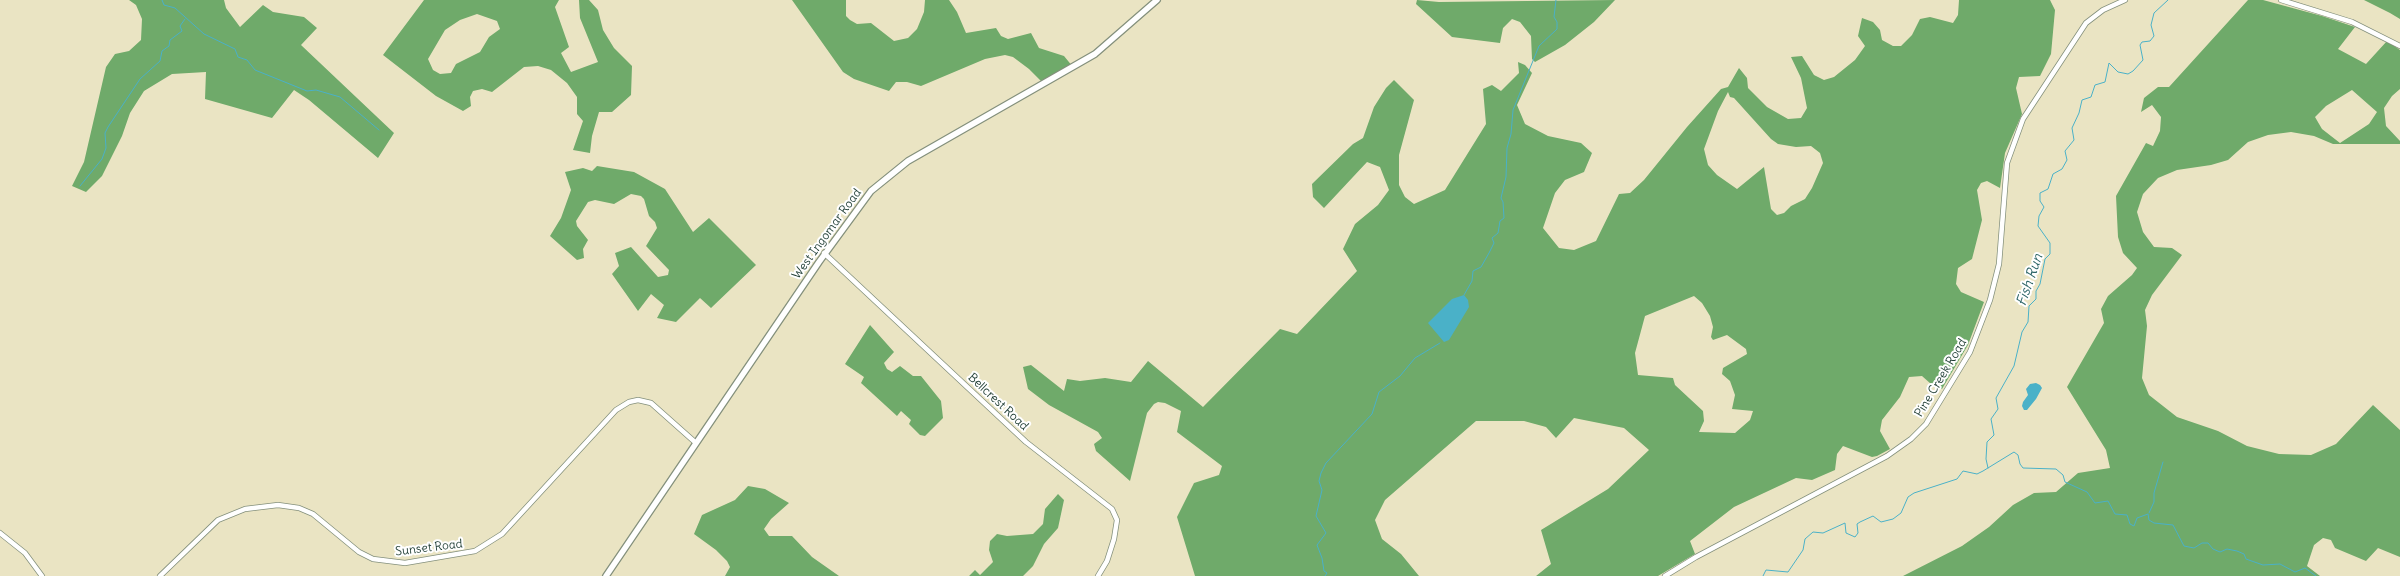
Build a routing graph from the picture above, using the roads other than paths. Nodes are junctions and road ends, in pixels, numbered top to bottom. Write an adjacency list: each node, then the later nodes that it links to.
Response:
1 (1157, 0): 5 (main road, West Ingomar Road)
2 (2125, 0): 12 (street, Pine Creek Road)
3 (2281, 0): 4 (street)
4 (2400, 46)
5 (824, 253): 6 (main road, West Ingomar Road); 11 (street, Bellcrest Road)
6 (696, 443): 9 (street, Sunset Road); 10 (main road, West Ingomar Road)
7 (0, 533): 8 (street)
8 (42, 576)
9 (160, 576)
10 (606, 576)
11 (1098, 576)
12 (1666, 576)

